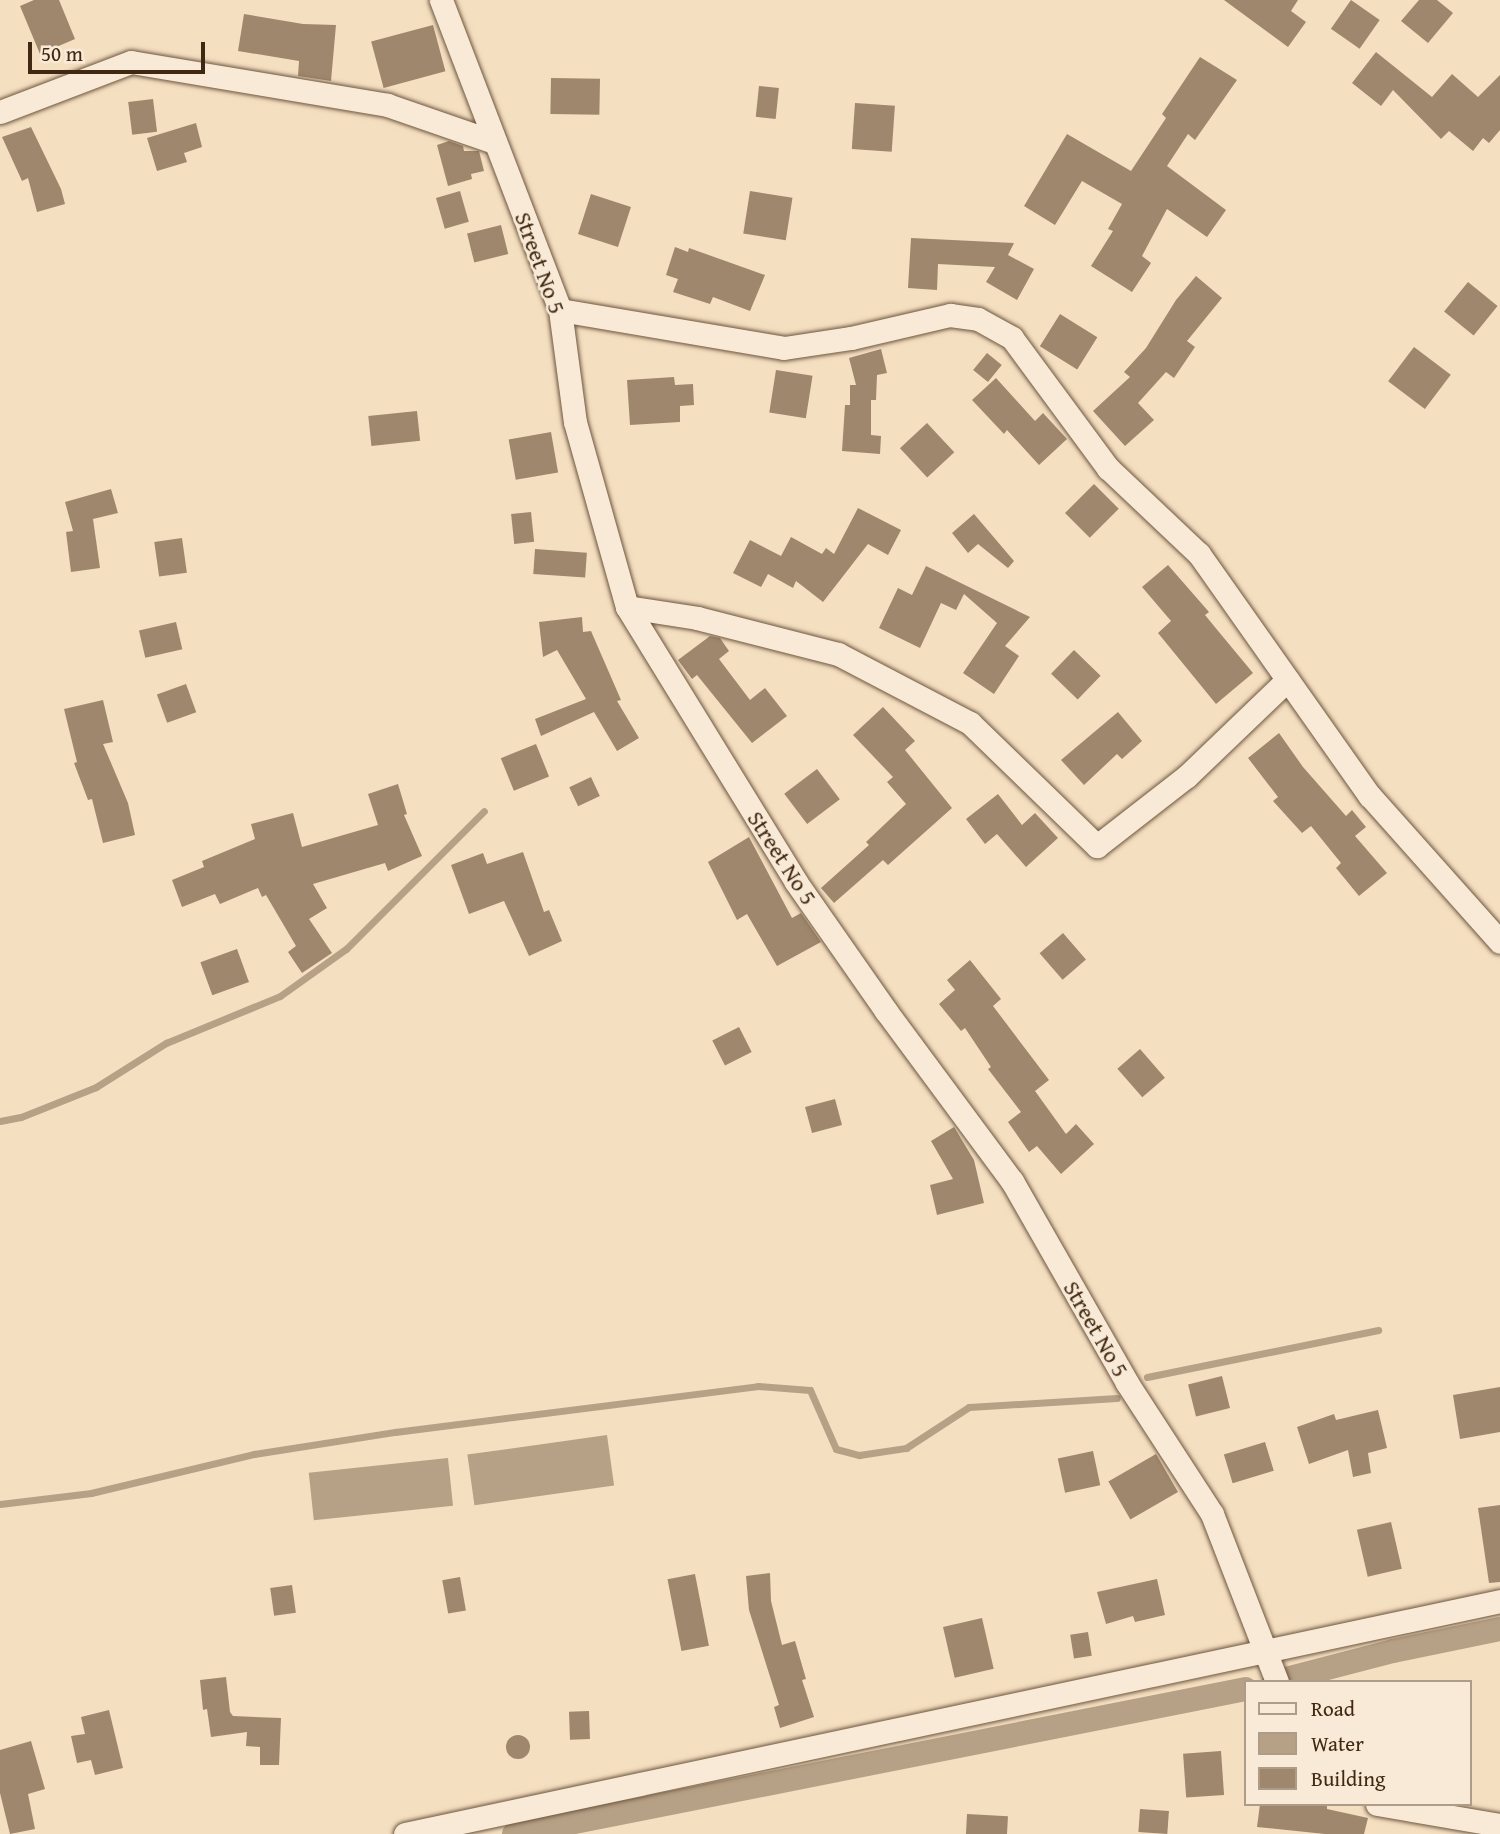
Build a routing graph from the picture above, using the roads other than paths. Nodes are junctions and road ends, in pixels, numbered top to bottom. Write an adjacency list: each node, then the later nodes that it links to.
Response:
1 (441, 0): 3 (street, Street No 5)
2 (0, 112): 3 (street)
3 (494, 142): 4 (street, Street No 5)
4 (560, 310): 5 (street, Street No 5); 6 (street)
5 (626, 607): 6 (street); 9 (street, Street No 5)
6 (1287, 680): 7 (street)
7 (1500, 942)
8 (1500, 1601): 9 (street)
9 (1271, 1667): 12 (street)
10 (1389, 1806): 11 (street)
11 (1500, 1825)
12 (405, 1834)

